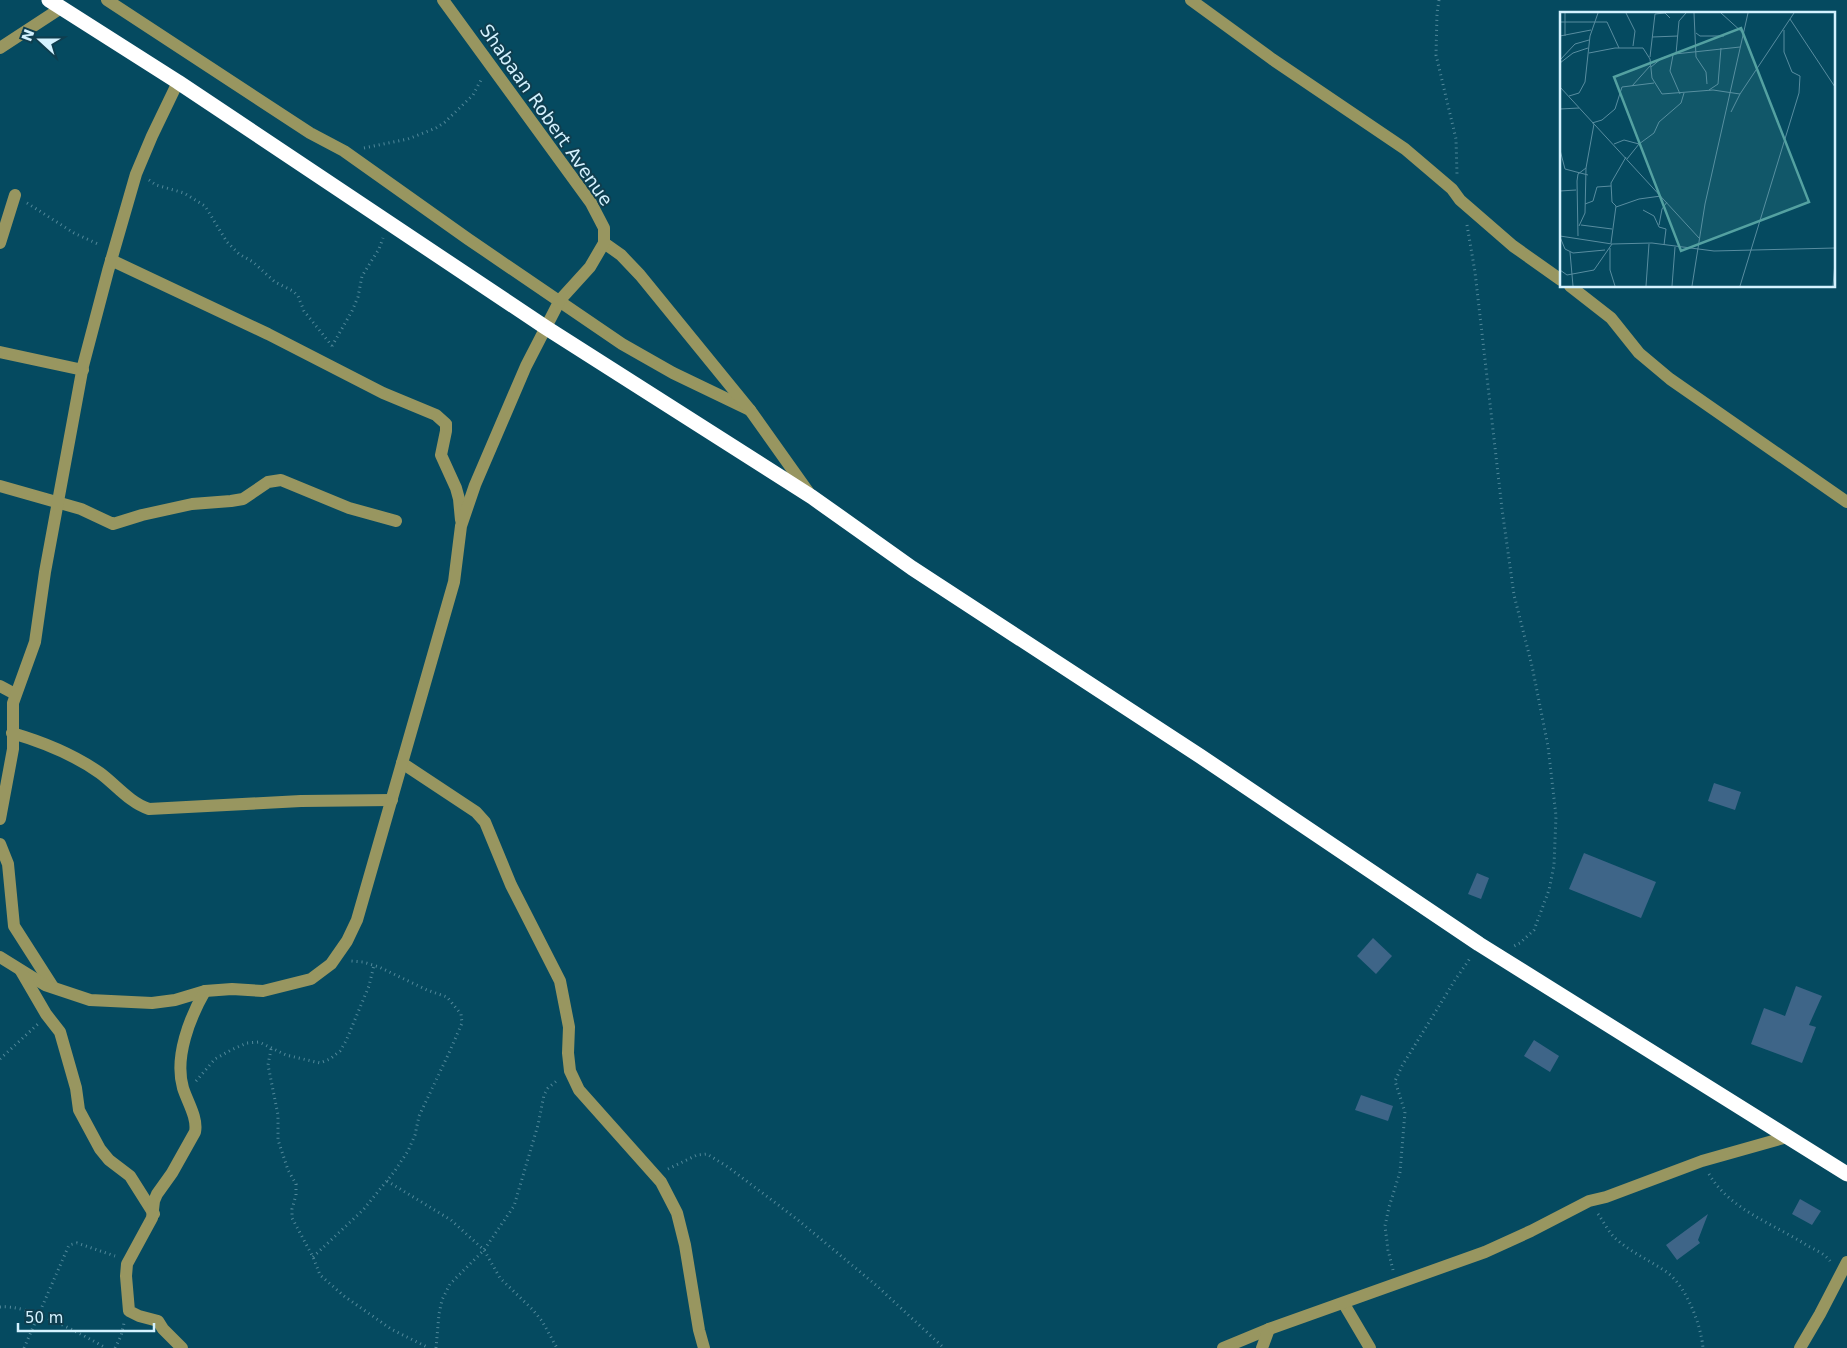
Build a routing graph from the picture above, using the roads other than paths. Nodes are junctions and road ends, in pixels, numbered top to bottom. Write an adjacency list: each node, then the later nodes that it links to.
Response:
1 (107, 0): 13 (street)
2 (443, 0): 9 (street, Shabaan Robert Avenue)
3 (1191, 0): 11 (street)
4 (55, 4): 5 (street); 6 (highway)
5 (0, 48)
6 (178, 82): 10 (street); 14 (highway)
7 (15, 195): 8 (street)
8 (0, 243)
9 (604, 243): 13 (street); 17 (street)
10 (112, 256): 16 (street); 23 (street)
11 (1560, 279)
12 (1573, 288): 21 (street)
13 (560, 300): 14 (street); 17 (street)
14 (546, 327): 19 (highway); 23 (street)
15 (0, 352): 16 (street)
16 (83, 370): 20 (street)
17 (750, 410): 19 (street)
18 (0, 486): 20 (street)
19 (812, 497): 35 (highway)
20 (59, 502): 22 (street); 25 (street)
21 (1847, 502)
22 (396, 521)
23 (461, 526): 27 (street)
24 (0, 686): 25 (street)
25 (15, 694): 26 (street)
26 (12, 733): 28 (street); 29 (street)
27 (402, 764): 28 (street); 42 (street)
28 (392, 800): 34 (street)
29 (0, 819)
30 (0, 844): 33 (street)
31 (0, 957): 32 (street)
32 (19, 968): 33 (street); 37 (street)
33 (53, 987): 34 (street)
34 (205, 991): 37 (street)
35 (1787, 1137): 36 (highway); 39 (street)
36 (1847, 1174)
37 (154, 1214): 41 (street)
38 (1847, 1262): 46 (street)
39 (1344, 1304): 40 (street); 45 (street)
40 (1269, 1329): 43 (street); 44 (street)
41 (182, 1348)
42 (704, 1348)
43 (1223, 1348)
44 (1262, 1348)
45 (1370, 1348)
46 (1800, 1348)

